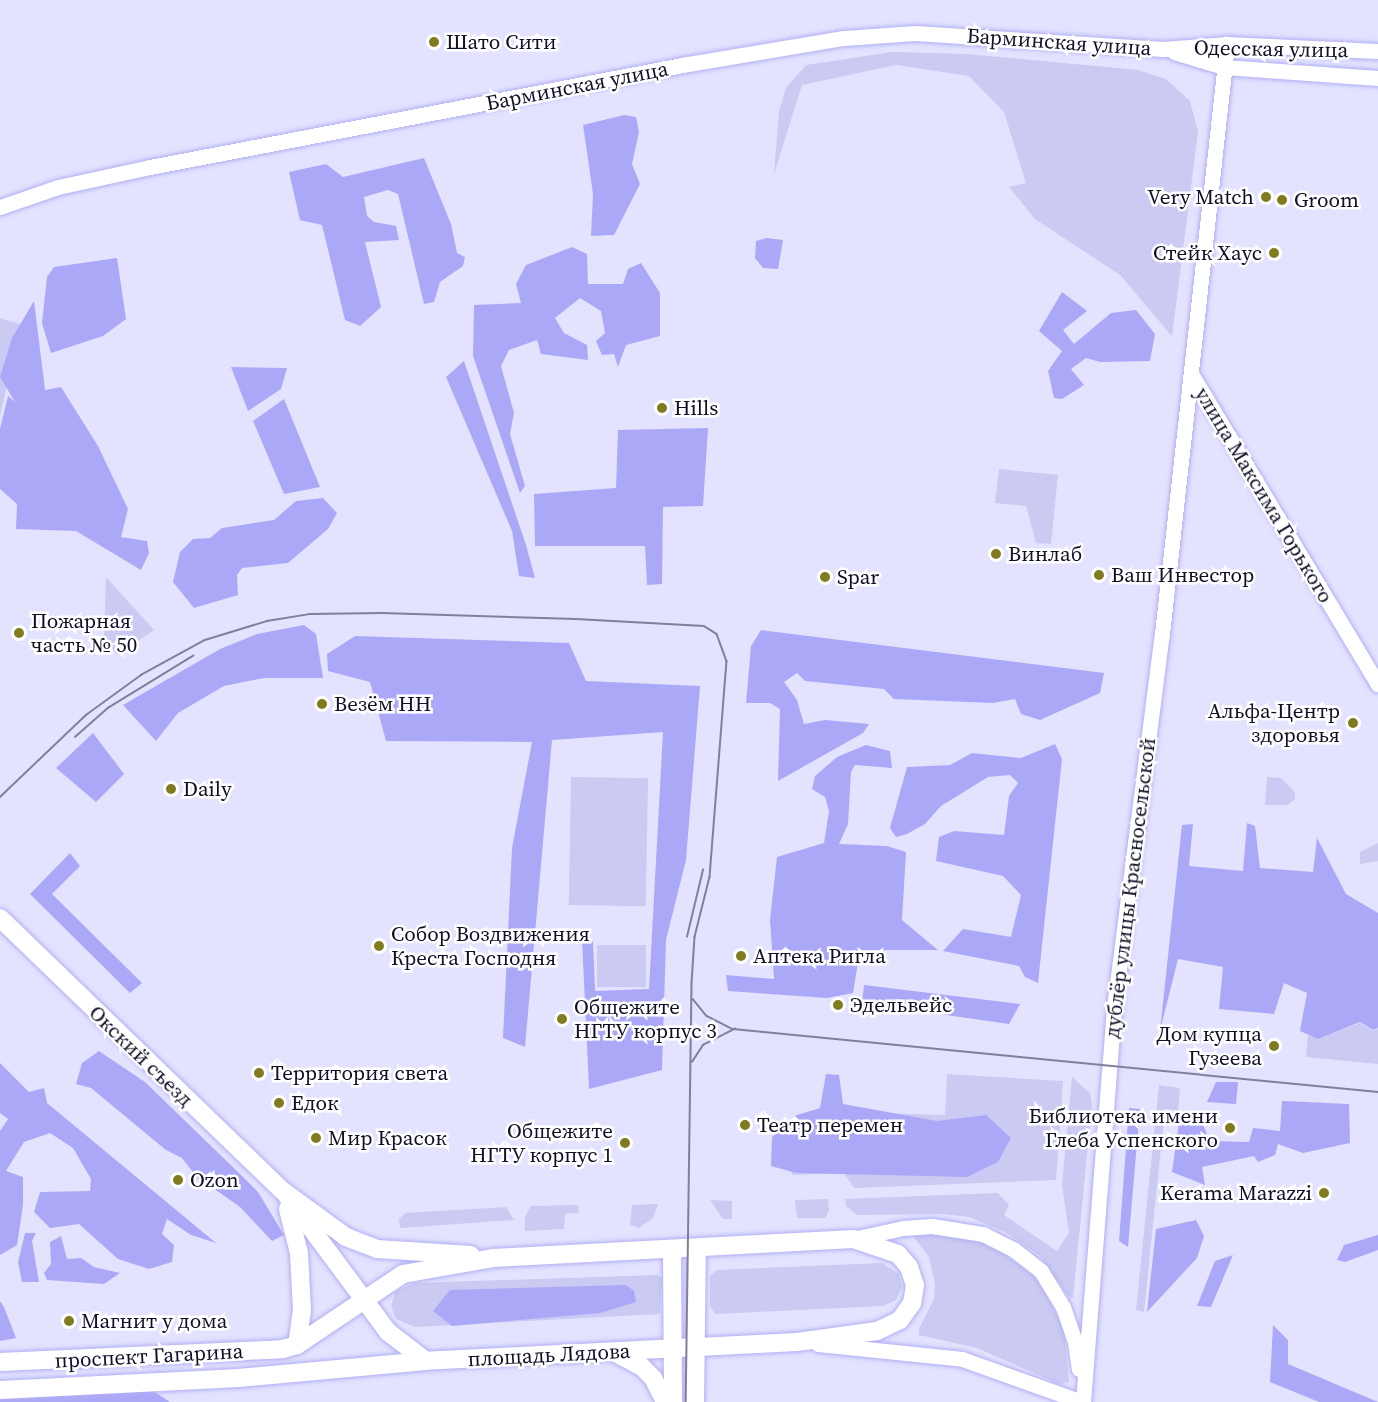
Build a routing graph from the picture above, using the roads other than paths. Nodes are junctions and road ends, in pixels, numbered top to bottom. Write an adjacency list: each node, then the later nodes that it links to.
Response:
1 (1227, 44): 2 (main road, Одесская улица); 3 (main road, Одесская улица); 4 (main road, улица Максима Горького)
2 (1163, 49): 4 (main road, Одесская улица); 6 (main road, Барминская улица)
3 (1378, 51)
4 (1224, 67): 5 (main road, Одесская улица); 7 (main road, улица Максима Горького)
5 (1378, 78)
6 (0, 207)
7 (1191, 375): 8 (main road, улица Максима Горького); 28 (main road, дублёр улицы Красносельской)
8 (1378, 684)
9 (0, 918): 10 (main road, Окский съезд)
10 (284, 1192): 14 (main road, площадь Лядова); 15 (main road); 17 (main road)
11 (853, 1239): 12 (main road, площадь Лядова); 16 (main road, площадь Лядова); 28 (main road)
12 (697, 1249): 13 (main road, площадь Лядова); 18 (main road)
13 (672, 1251): 14 (main road, площадь Лядова); 19 (main road)
14 (493, 1258): 15 (main road, площадь Лядова)
15 (363, 1300): 17 (main road, площадь Лядова); 21 (main road)
16 (797, 1342): 18 (main road, площадь Лядова); 28 (main road)
17 (297, 1346): 22 (main road, проспект Гагарина)
18 (696, 1346): 19 (main road, площадь Лядова); 27 (main road)
19 (672, 1348): 20 (main road, площадь Лядова); 26 (main road)
20 (612, 1352): 21 (main road, площадь Лядова); 25 (main road)
21 (426, 1361): 23 (main road, площадь Лядова)
22 (0, 1362)
23 (298, 1374): 24 (main road, проспект Гагарина)
24 (0, 1390)
25 (665, 1402)
26 (673, 1402)
27 (695, 1402)
28 (1083, 1402)

